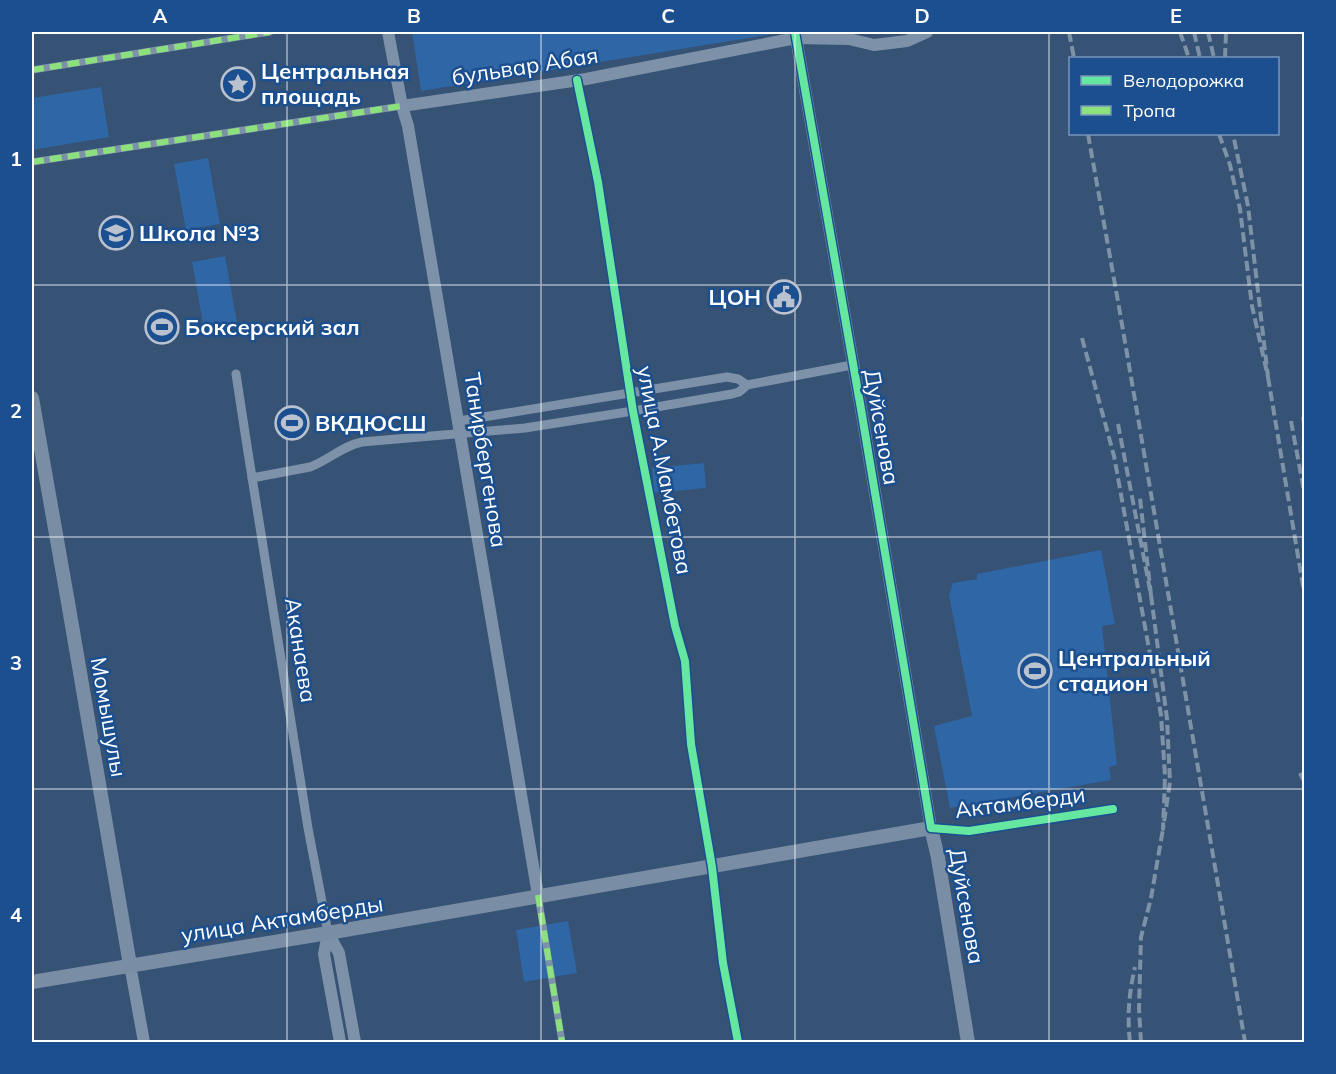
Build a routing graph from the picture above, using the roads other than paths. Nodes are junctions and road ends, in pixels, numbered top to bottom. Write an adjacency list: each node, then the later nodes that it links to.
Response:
1 (270, 32): 5 (street)
2 (388, 32): 7 (street, Танирбергенова)
3 (927, 32): 4 (street)
4 (796, 35): 6 (street, бульвар Абая); 9 (street, Дуйсенова)
5 (32, 70)
6 (577, 80): 7 (street, бульвар Абая); 12 (street, улица А.Мамбетова)
7 (402, 106): 8 (street); 15 (street, Танирбергенова)
8 (32, 162)
9 (852, 365): 11 (street); 18 (street, Дуйсенова)
10 (236, 374): 16 (street, Аканаева)
11 (747, 385): 12 (street); 14 (street)
12 (631, 393): 14 (street, улица А.Мамбетова); 15 (street)
13 (32, 398): 22 (main road, Момышулы)
14 (633, 411): 15 (street); 19 (street, улица А.Мамбетова)
15 (460, 428): 16 (street); 20 (street, Танирбергенова)
16 (252, 478): 21 (street, Аканаева)
17 (1113, 808): 18 (street, Актамберди)
18 (931, 828): 19 (main road, Актамберди); 29 (main road, Дуйсенова)
19 (712, 867): 20 (main road, Актамберди); 28 (street, улица А.Мамбетова)
20 (538, 895): 21 (main road, улица Актамберды); 27 (street)
21 (328, 933): 22 (main road, улица Актамберды); 25 (street, Аканаева); 26 (street, Аканаева)
22 (130, 965): 23 (main road, улица Актамберды); 24 (street, Момышулы)
23 (32, 982)
24 (144, 1042)
25 (340, 1042)
26 (355, 1042)
27 (562, 1042)
28 (738, 1042)
29 (968, 1042)

